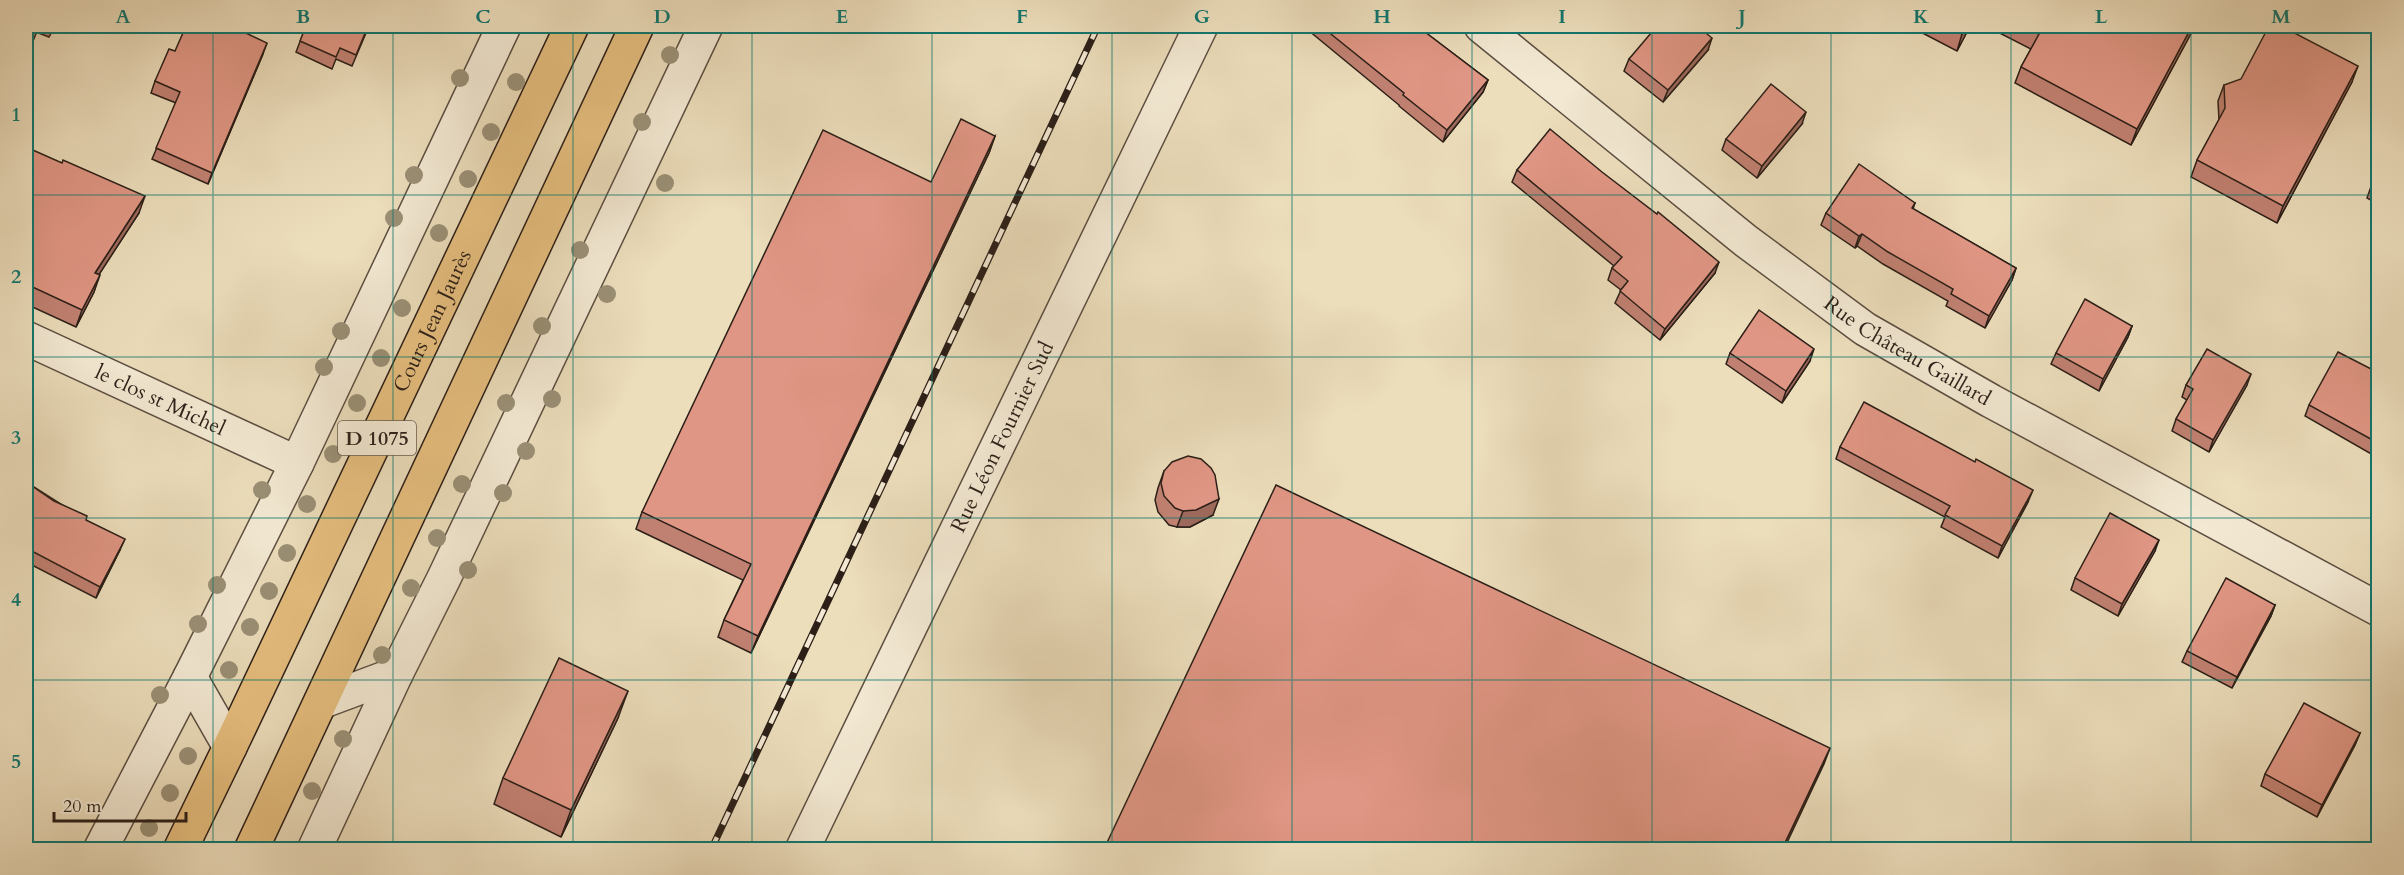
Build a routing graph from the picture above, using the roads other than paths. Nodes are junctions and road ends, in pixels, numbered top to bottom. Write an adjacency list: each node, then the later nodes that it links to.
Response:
1 (504, 26): 8 (street)
2 (572, 26): 13 (main road, Cours Jean Jaurès / D 1075)
3 (637, 26): 12 (main road, D 1075)
4 (706, 26): 10 (street)
5 (1201, 26): 18 (street, Rue Léon Fournier Sud)
6 (1481, 26): 9 (street, Rue Château Gaillard)
7 (26, 338): 8 (street, le clos st Michel)
8 (297, 463): 11 (street)
9 (2379, 609)
10 (396, 674): 12 (street); 17 (street)
11 (190, 677): 13 (street); 14 (street)
12 (321, 702): 16 (main road, D 1075)
13 (230, 747): 15 (main road, Cours Jean Jaurès / D 1075)
14 (100, 849)
15 (180, 849)
16 (251, 849)
17 (314, 849)
18 (802, 849)

